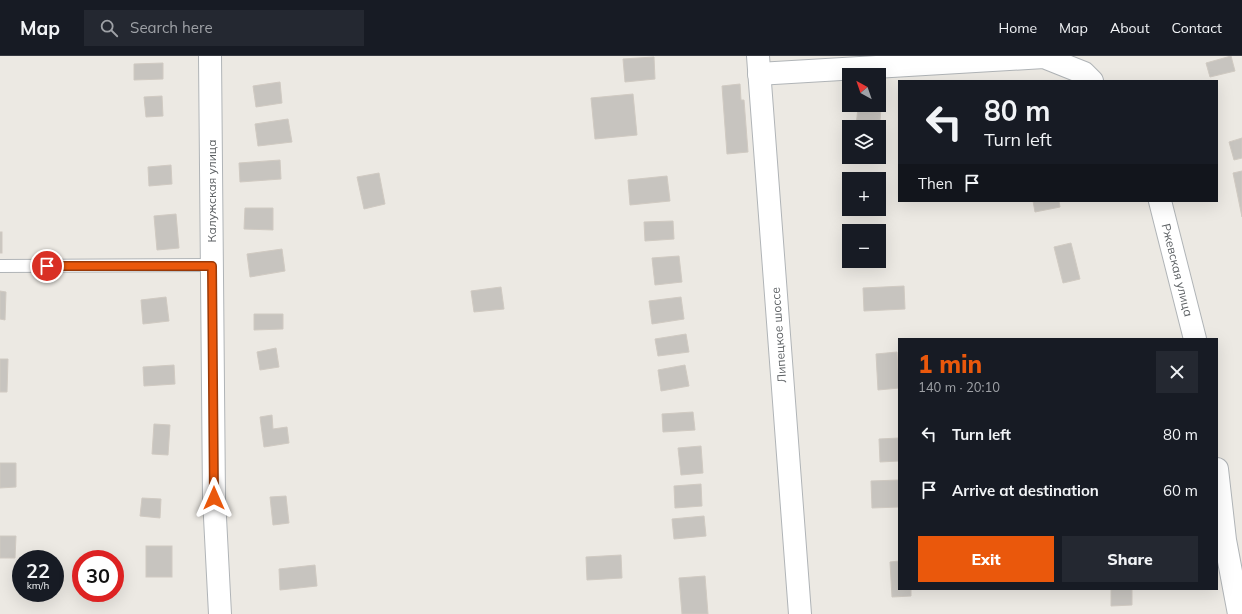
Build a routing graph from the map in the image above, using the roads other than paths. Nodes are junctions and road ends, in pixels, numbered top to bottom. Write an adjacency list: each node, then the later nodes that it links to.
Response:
1 (210, 56): 6 (street, Калужская улица)
2 (759, 65): 3 (street); 10 (street, Липецкое шоссе)
3 (1091, 80)
4 (1160, 202): 7 (street, Ржевская улица)
5 (0, 266): 6 (lane)
6 (212, 266): 9 (street, Калужская улица)
7 (1195, 338)
8 (1218, 477): 11 (street)
9 (220, 614)
10 (800, 614)
11 (1239, 614)

